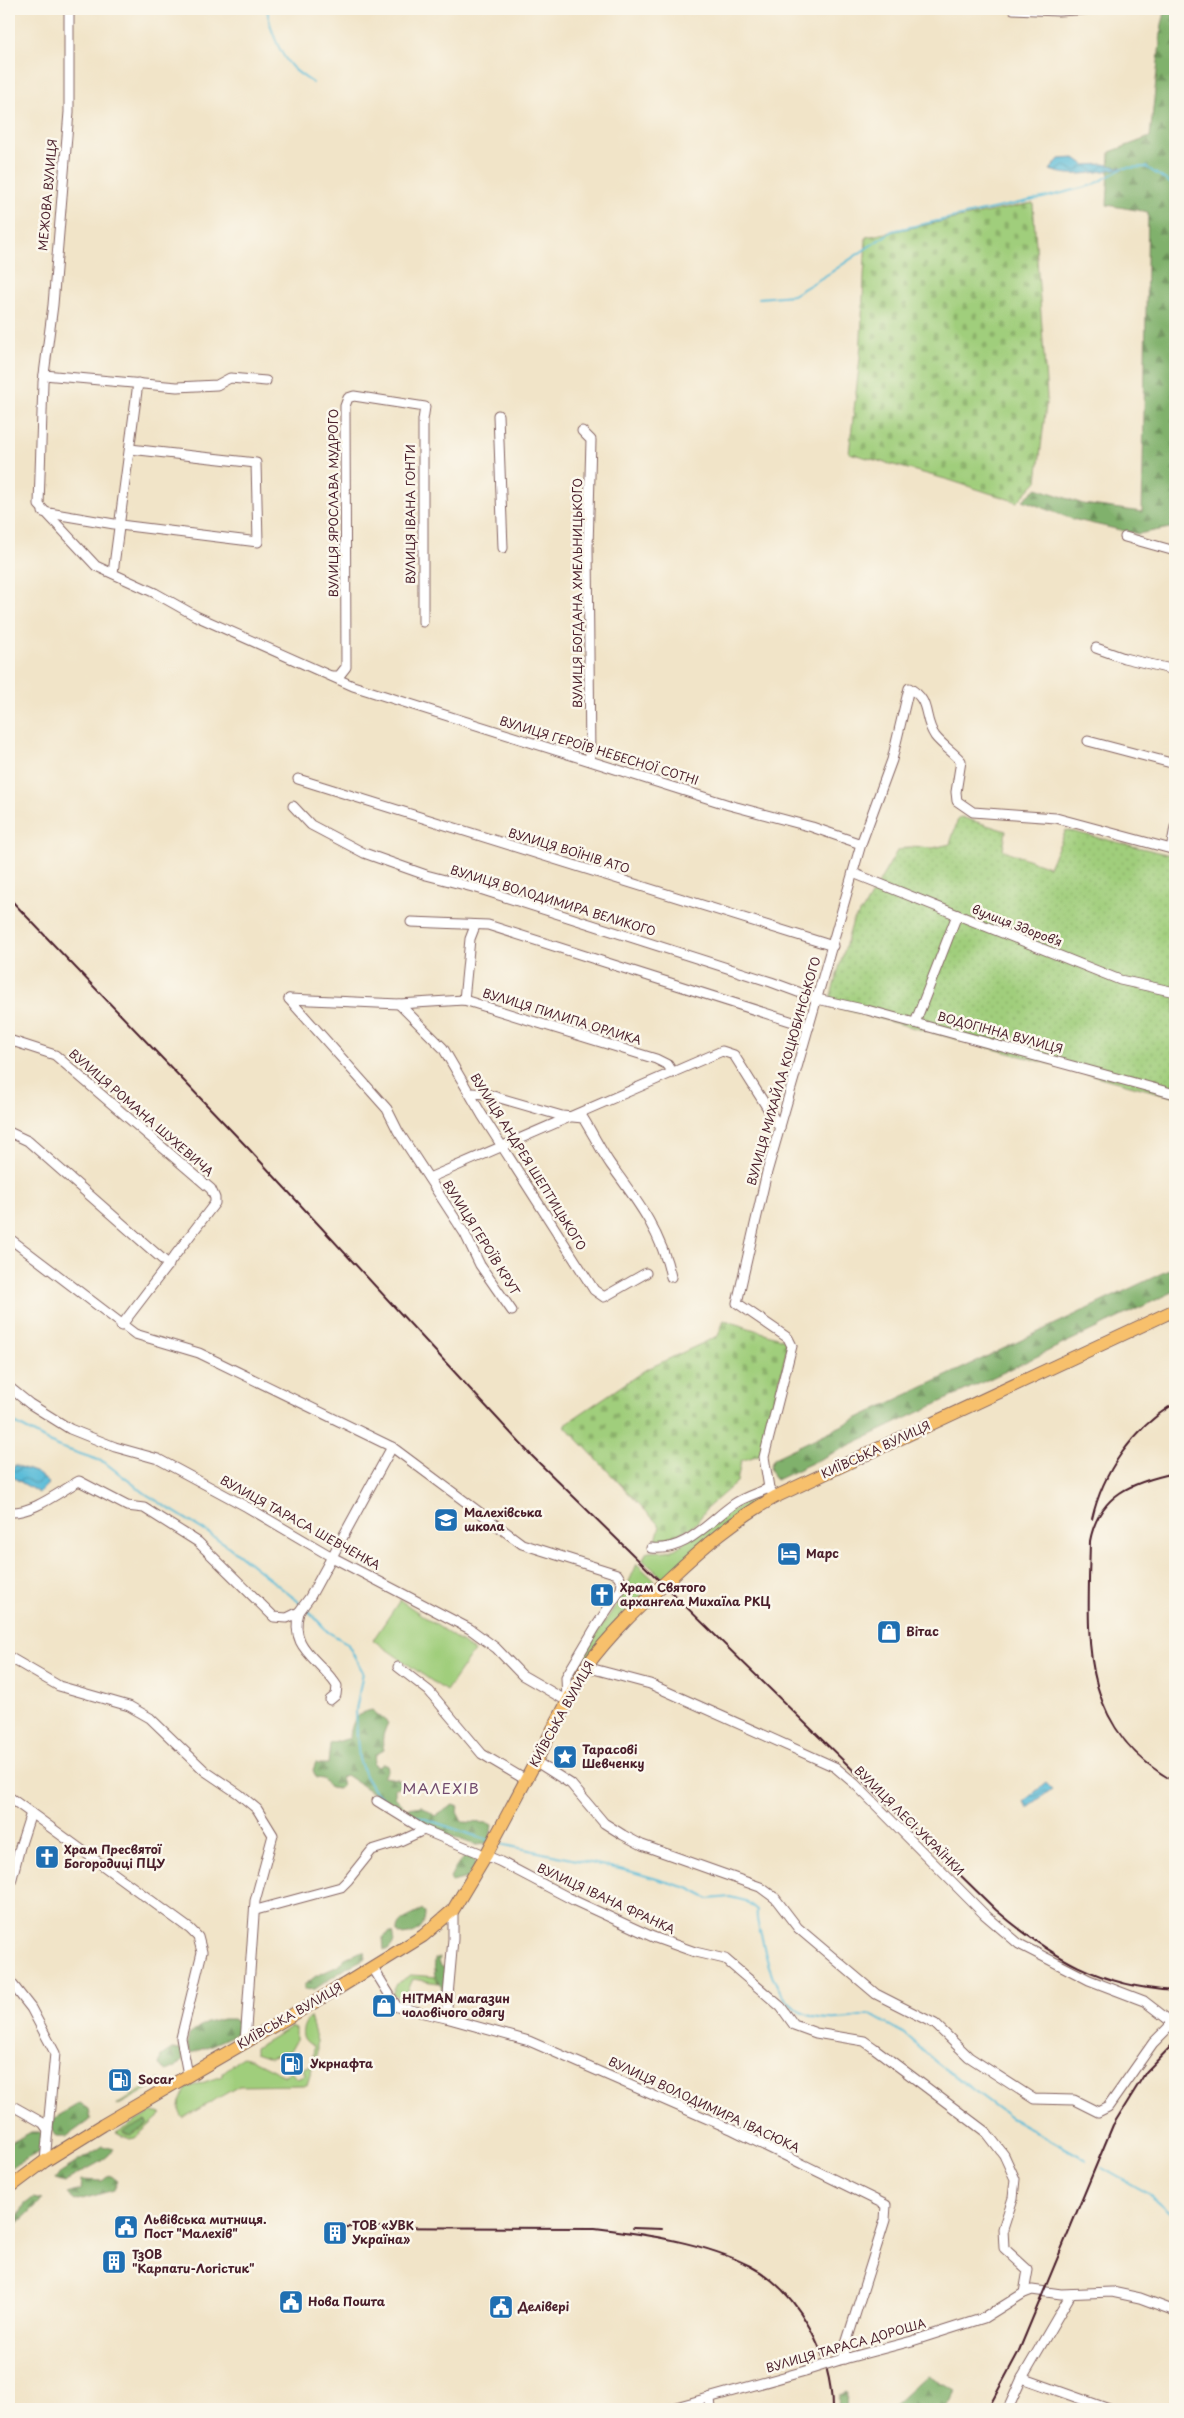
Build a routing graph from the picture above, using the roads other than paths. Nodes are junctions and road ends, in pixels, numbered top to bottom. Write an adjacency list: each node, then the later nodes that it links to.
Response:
1 (69, 9): 5 (street, МЕЖОВА ВУЛИЦЯ)
2 (1013, 9): 4 (street)
3 (1097, 9): 4 (street)
4 (1058, 10)
5 (43, 378): 7 (street); 12 (street, МЕЖОВА ВУЛИЦЯ)
6 (266, 381): 7 (street)
7 (138, 382): 11 (street)
8 (425, 407): 18 (street, ВУЛИЦЯ ІВАНА ГОНТИ); 21 (street, ВУЛИЦЯ ЯРОСЛАВА МУДРОГО)
9 (498, 415): 15 (street)
10 (582, 431): 23 (street, ВУЛИЦЯ БОГДАНА ХМЕЛЬНИЦЬКОГО)
11 (130, 449): 13 (street); 13 (street)
12 (44, 512): 13 (street); 17 (street, ВУЛИЦЯ ГЕРОЇВ НЕБЕСНОЇ СОТНІ)
13 (120, 525): 17 (street)
14 (1126, 537): 16 (street)
15 (503, 548)
16 (1175, 551)
17 (113, 573): 21 (street, ВУЛИЦЯ ГЕРОЇВ НЕБЕСНОЇ СОТНІ)
18 (423, 622)
19 (1096, 648): 20 (street)
20 (1175, 670)
21 (331, 676): 23 (street, ВУЛИЦЯ ГЕРОЇВ НЕБЕСНОЇ СОТНІ)
22 (1088, 741): 24 (street)
23 (590, 760): 28 (street, ВУЛИЦЯ ГЕРОЇВ НЕБЕСНОЇ СОТНІ)
24 (1175, 764)
25 (298, 779): 34 (street, ВУЛИЦЯ ВОЇНІВ АТО)
26 (293, 806): 36 (street, ВУЛИЦЯ ВОЛОДИМИРА ВЕЛИКОГО)
27 (1175, 828): 29 (street)
28 (861, 844): 29 (street, ВУЛИЦЯ МИХАЙЛА КОЦЮБИНСЬКОГО); 30 (street, ВУЛИЦЯ МИХАЙЛА КОЦЮБИНСЬКОГО)
29 (1173, 849)
30 (853, 873): 31 (street, вулиця Здоровʼя); 34 (street, ВУЛИЦЯ МИХАЙЛА КОЦЮБИНСЬКОГО)
31 (957, 915): 35 (street, вулиця Здоровʼя); 39 (street)
32 (411, 922): 33 (street)
33 (475, 926): 37 (street, ВУЛИЦЯ ПИЛИПА ОРЛИКА); 40 (street)
34 (833, 946): 36 (street, ВУЛИЦЯ МИХАЙЛА КОЦЮБИНСЬКОГО)
35 (1175, 992)
36 (817, 999): 39 (street, ВОДОГІННА ВУЛИЦЯ); 40 (street, ВУЛИЦЯ МИХАЙЛА КОЦЮБИНСЬКОГО)
37 (464, 1000): 38 (street); 42 (street, ВУЛИЦЯ ПИЛИПА ОРЛИКА)
38 (399, 1004): 43 (street, ВУЛИЦЯ АНДРЕЯ ШЕПТИЦЬКОГО); 49 (street, ВУЛИЦЯ ГЕРОЇВ КРУТ)
39 (915, 1023): 44 (street, ВОДОГІННА ВУЛИЦЯ)
40 (809, 1027): 46 (street, ВУЛИЦЯ МИХАЙЛА КОЦЮБИНСЬКОГО)
41 (9, 1040): 51 (street, ВУЛИЦЯ РОМАНА ШУХЕВИЧА)
42 (673, 1073): 45 (street, ВУЛИЦЯ ГЕРОЇВ КРУТ); 46 (street)
43 (471, 1094): 45 (street); 48 (street, ВУЛИЦЯ АНДРЕЯ ШЕПТИЦЬКОГО)
44 (1175, 1094)
45 (573, 1117): 48 (street, ВУЛИЦЯ ГЕРОЇВ КРУТ); 53 (street)
46 (780, 1128): 59 (street, ВУЛИЦЯ МИХАЙЛА КОЦЮБИНСЬКОГО)
47 (9, 1132): 51 (street)
48 (504, 1147): 49 (street, ВУЛИЦЯ ГЕРОЇВ КРУТ); 52 (street, ВУЛИЦЯ АНДРЕЯ ШЕПТИЦЬКОГО)
49 (429, 1178): 55 (street, ВУЛИЦЯ ГЕРОЇВ КРУТ)
50 (9, 1238): 56 (street)
51 (169, 1265): 56 (street, ВУЛИЦЯ РОМАНА ШУХЕВИЧА)
52 (646, 1273)
53 (671, 1278)
54 (1175, 1310): 59 (highway, КИЇВСЬКА ВУЛИЦЯ)
55 (512, 1311)
56 (121, 1326): 58 (street)
57 (9, 1387): 62 (street, ВУЛИЦЯ ТАРАСА ШЕВЧЕНКА)
58 (392, 1447): 62 (street); 68 (street)
59 (772, 1492): 61 (street); 66 (highway, КИЇВСЬКА ВУЛИЦЯ)
60 (9, 1512): 63 (street)
61 (651, 1548)
62 (332, 1557): 63 (street); 68 (street, ВУЛИЦЯ ТАРАСА ШЕВЧЕНКА)
63 (299, 1612): 67 (street)
64 (9, 1657): 77 (street)
65 (398, 1667): 70 (street)
66 (586, 1667): 68 (highway, КИЇВСЬКА ВУЛИЦЯ); 69 (street, ВУЛИЦЯ ЛЕСІ УКРАЇНКИ)
67 (330, 1700)
68 (566, 1701): 69 (highway, КИЇВСЬКА ВУЛИЦЯ)
69 (535, 1761): 70 (highway, КИЇВСЬКА ВУЛИЦЯ)
70 (526, 1780): 75 (highway, КИЇВСЬКА ВУЛИЦЯ)
71 (9, 1797): 73 (street)
72 (377, 1801): 74 (street)
73 (31, 1813): 76 (street); 83 (street)
74 (424, 1830): 75 (street); 77 (street)
75 (486, 1855): 78 (highway, КИЇВСЬКА ВУЛИЦЯ); 88 (street, ВУЛИЦЯ ІВАНА ФРАНКА)
76 (9, 1890)
77 (256, 1910): 82 (street)
78 (453, 1910): 79 (highway, КИЇВСЬКА ВУЛИЦЯ); 81 (street)
79 (372, 1968): 81 (street, ВУЛИЦЯ ВОЛОДИМИРА ІВАСЮКА); 82 (highway, КИЇВСЬКА ВУЛИЦЯ)
80 (9, 1980): 85 (street)
81 (446, 2018): 91 (street, ВУЛИЦЯ ВОЛОДИМИРА ІВАСЮКА)
82 (245, 2042): 83 (highway, КИЇВСЬКА ВУЛИЦЯ)
83 (188, 2075): 86 (highway, КИЇВСЬКА ВУЛИЦЯ)
84 (9, 2104): 85 (street)
85 (48, 2130): 86 (street)
86 (45, 2161): 87 (highway, КИЇВСЬКА ВУЛИЦЯ)
87 (9, 2188)
88 (1024, 2293): 89 (street); 91 (street, ВУЛИЦЯ ТАРАСА ДОРОША)
89 (1071, 2294): 90 (street); 92 (street)
90 (1175, 2311)
91 (842, 2360): 93 (street, ВУЛИЦЯ ТАРАСА ДОРОША, bridge)
92 (1022, 2378): 97 (street); 98 (street)
93 (710, 2398): 95 (street, ВУЛИЦЯ ТАРАСА ДОРОША); 96 (street)
94 (1175, 2405): 99 (street)
95 (669, 2409)
96 (711, 2409)
97 (1008, 2409)
98 (1109, 2409)
99 (1174, 2409)

